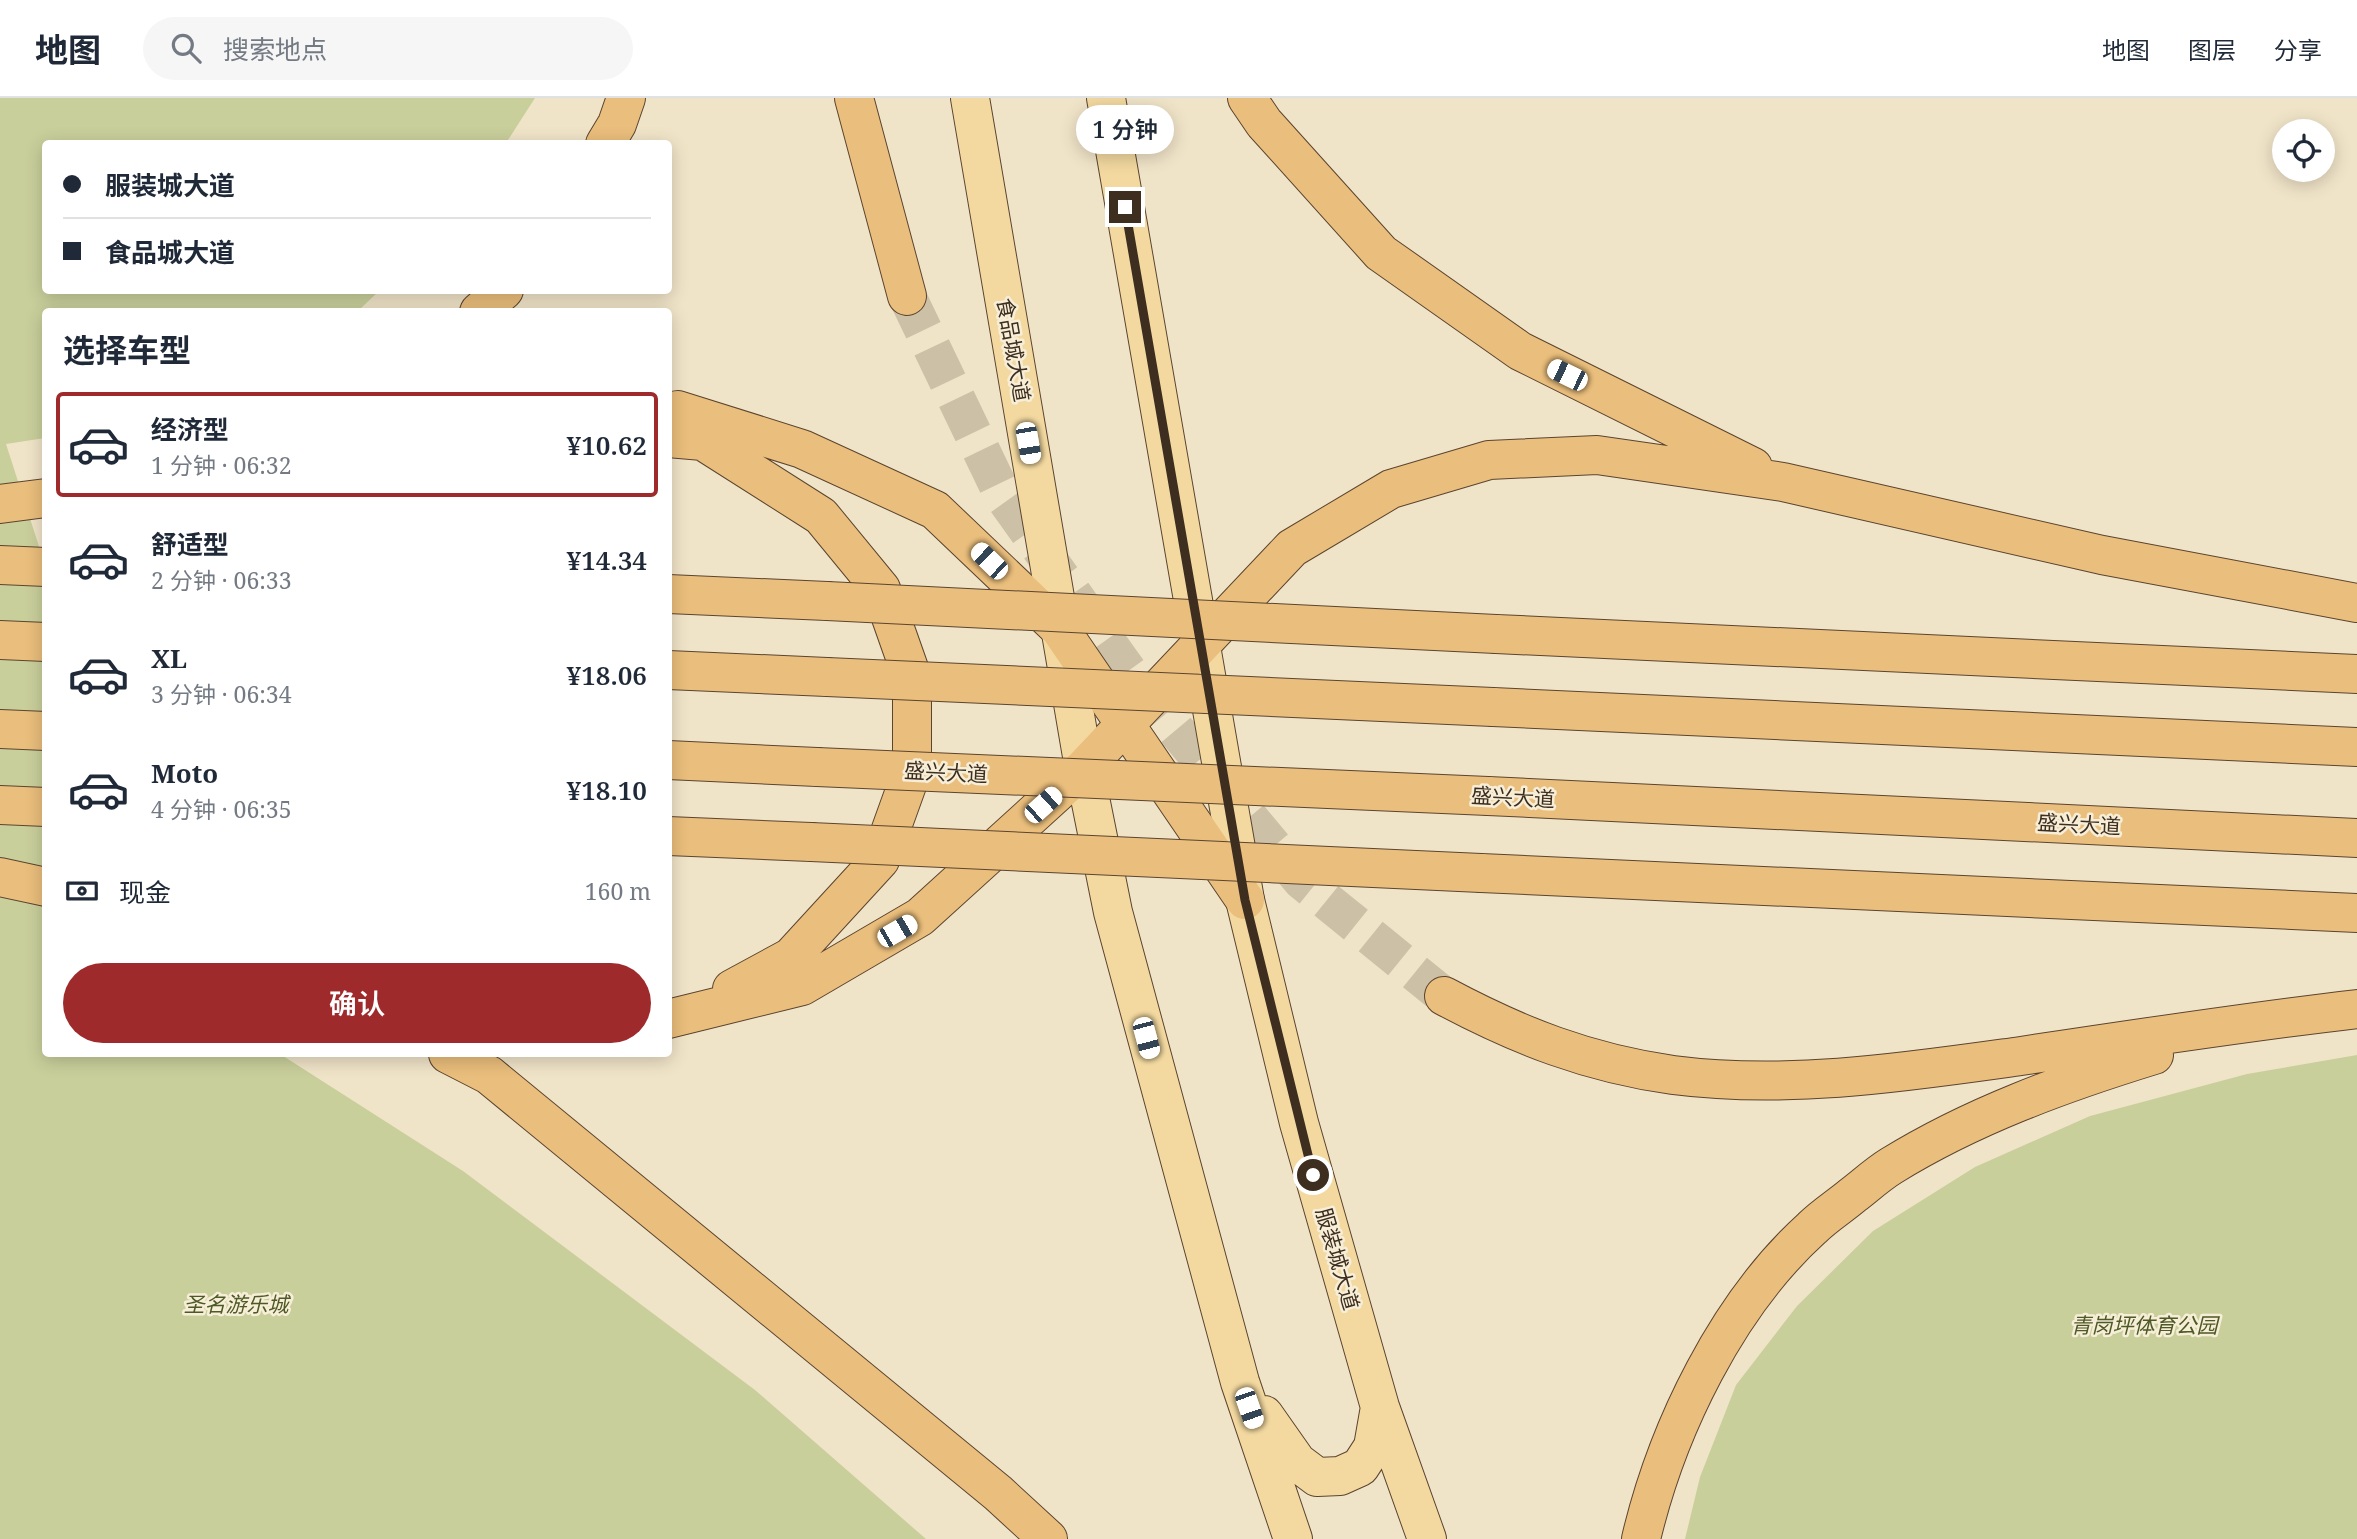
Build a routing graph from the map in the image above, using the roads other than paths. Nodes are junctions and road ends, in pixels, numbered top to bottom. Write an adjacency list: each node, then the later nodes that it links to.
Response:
1 (626, 98): 6 (highway)
2 (854, 98): 8 (highway)
3 (970, 98): 19 (main road, 食品城大道)
4 (1106, 98): 22 (main road)
5 (1247, 98): 12 (highway)
6 (607, 140)
7 (499, 294): 9 (highway)
8 (907, 296)
9 (484, 308)
10 (672, 411): 19 (highway)
11 (672, 438): 41 (highway)
12 (1783, 482): 18 (highway); 22 (highway)
13 (42, 499): 14 (highway)
14 (0, 504)
15 (0, 565): 16 (highway)
16 (42, 567)
17 (672, 594): 24 (highway, bridge)
18 (2357, 603)
19 (1060, 629): 25 (highway); 30 (main road, 食品城大道)
20 (0, 640): 21 (highway)
21 (42, 642)
22 (1201, 644): 25 (highway); 37 (main road, 服装城大道)
23 (672, 670): 28 (highway, bridge)
24 (2357, 674)
25 (1125, 724): 30 (highway); 37 (highway)
26 (0, 729): 27 (highway)
27 (42, 731)
28 (2357, 747)
29 (672, 760): 34 (highway, 盛兴大道, bridge)
30 (1083, 768): 42 (highway); 45 (main road)
31 (0, 805): 32 (highway)
32 (42, 807)
33 (672, 836): 38 (highway, bridge)
34 (2357, 838)
35 (0, 877): 36 (highway)
36 (42, 886)
37 (1245, 900): 46 (main road, 服装城大道)
38 (2357, 913)
39 (1444, 996): 43 (highway)
40 (2357, 1009): 43 (highway)
41 (672, 1018)
42 (672, 1019)
43 (2273, 1019): 50 (highway)
44 (454, 1057): 47 (highway)
45 (1240, 1382): 46 (main road); 48 (main road)
46 (1380, 1407): 49 (main road, 服装城大道)
47 (1048, 1539)
48 (1293, 1539)
49 (1427, 1539)
50 (1641, 1539)

